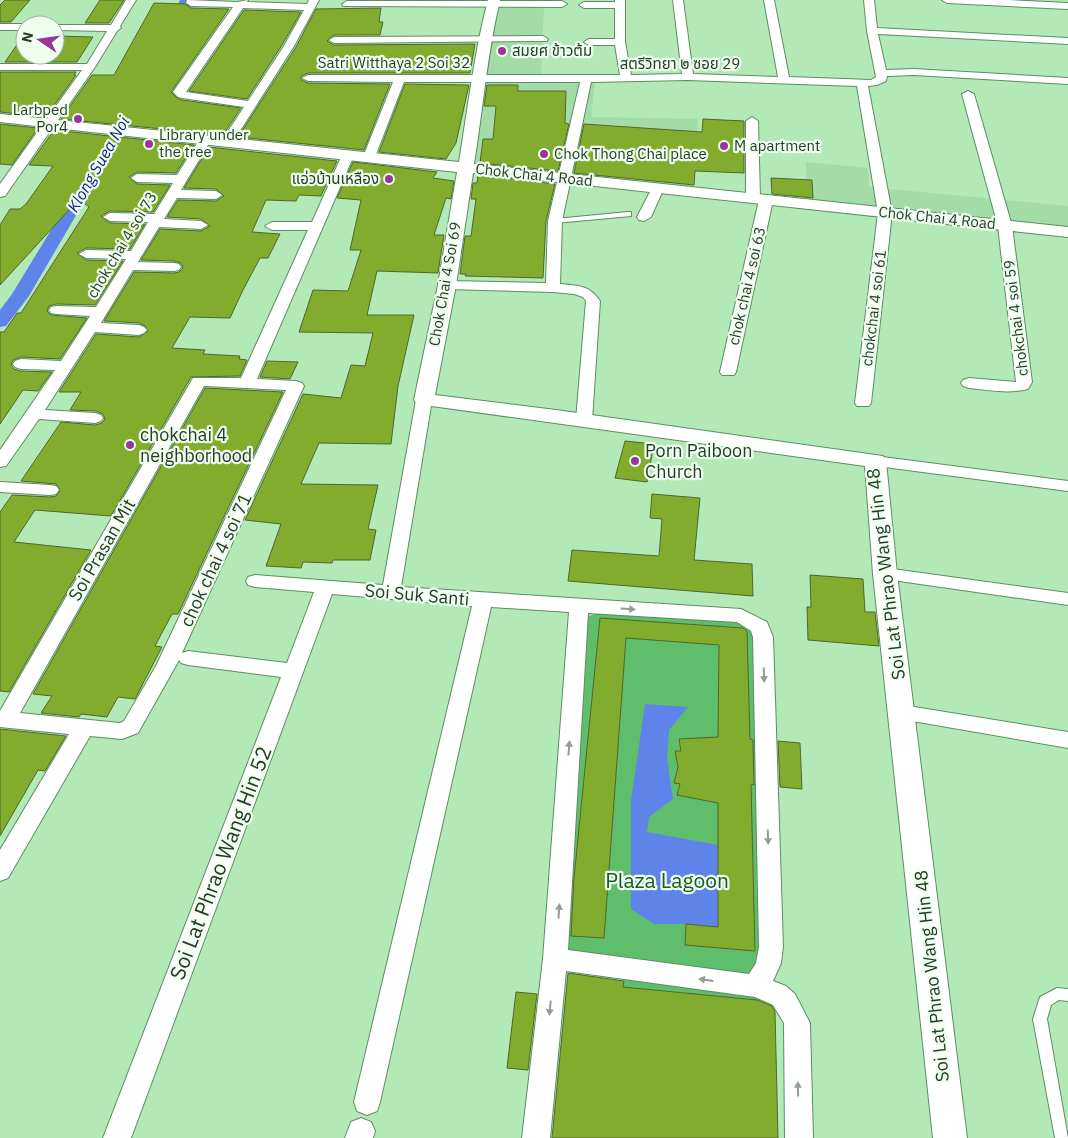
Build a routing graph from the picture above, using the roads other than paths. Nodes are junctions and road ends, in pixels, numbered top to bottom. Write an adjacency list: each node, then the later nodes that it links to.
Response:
1 (131, 0): 20 (street)
2 (192, 0): 11 (street)
3 (678, 0): 30 (street)
4 (769, 0): 37 (street)
5 (869, 0): 21 (street)
6 (947, 0): 7 (street)
7 (958, 0): 10 (street)
8 (494, 2): 13 (street); 14 (street); 22 (street, Chok Chai 4 Soi 69)
9 (620, 2): 15 (street); 27 (street)
10 (1045, 2): 16 (street)
11 (241, 3): 12 (street); 41 (street)
12 (312, 4): 41 (street)
13 (347, 4)
14 (562, 4)
15 (584, 4)
16 (1068, 6)
17 (0, 27): 18 (street)
18 (15, 27)
19 (65, 27): 20 (street)
20 (116, 28): 29 (street)
21 (872, 31): 25 (street); 31 (street)
22 (484, 39): 23 (street); 24 (street); 34 (street, Chok Chai 4 Soi 69)
23 (543, 39)
24 (334, 40)
25 (1068, 41)
26 (589, 42): 27 (street)
27 (620, 42): 36 (street)
28 (0, 67): 29 (street)
29 (90, 67): 44 (street)
30 (688, 77): 36 (street, สตรีวิทยา ๒ ซอย 29); 37 (street, สตรีวิทยา ๒ ซอย 29)
31 (881, 77): 38 (street, สตรีวิทยา ๒ ซอย 29); 39 (street, สตรีวิทยา ๒ ซอย 29)
32 (308, 78): 33 (street, Satri Witthaya 2 Soi 32)
33 (400, 78): 34 (street, Satri Witthaya 2 Soi 32); 48 (street)
34 (480, 79): 35 (street, สตรีวิทยา ๒ ซอย 29); 49 (street, Chok Chai 4 Soi 69)
35 (586, 79): 36 (street, สตรีวิทยา ๒ ซอย 29); 51 (street)
36 (626, 79)
37 (784, 80): 39 (street, สตรีวิทยา ๒ ซอย 29)
38 (1068, 81)
39 (862, 83): 58 (street, chokchai 4 soi 61)
40 (968, 94): 67 (street)
41 (251, 105): 46 (street)
42 (0, 118): 44 (street, Chok Chai 4 Road)
43 (752, 120): 57 (street, chok chai 4 soi 63)
44 (49, 123): 45 (street, Chok Chai 4 Road); 54 (street)
45 (205, 140): 46 (street, Chok Chai 4 Road); 52 (street, chok chai 4 soi 73)
46 (227, 142): 47 (street, Chok Chai 4 Road)
47 (348, 155): 48 (street, Chok Chai 4 Road); 66 (street)
48 (369, 157): 49 (street, Chok Chai 4 Road)
49 (464, 168): 51 (street, Chok Chai 4 Road); 72 (street, Chok Chai 4 Soi 69)
50 (137, 178): 52 (street)
51 (566, 178): 53 (street, Chok Chai 4 Road); 63 (street)
52 (181, 179): 55 (street, chok chai 4 soi 73)
53 (658, 188): 57 (street, Chok Chai 4 Road); 61 (street)
54 (0, 193)
55 (172, 194): 56 (street); 62 (street, chok chai 4 soi 73)
56 (216, 195)
57 (760, 199): 58 (street, Chok Chai 4 Road); 80 (street, chok chai 4 soi 63)
58 (885, 213): 67 (street, Chok Chai 4 Road); 84 (street, chokchai 4 soi 61)
59 (628, 214): 63 (lane)
60 (110, 217): 62 (street)
61 (644, 218)
62 (156, 221): 64 (street); 70 (street, chok chai 4 soi 73)
63 (555, 221): 73 (street)
64 (201, 225)
65 (272, 226): 66 (street)
66 (317, 226): 82 (street)
67 (1005, 226): 68 (street, Chok Chai 4 Road); 81 (street, chokchai 4 soi 59)
68 (1068, 232)
69 (86, 254): 70 (street)
70 (131, 260): 71 (street); 75 (street, chok chai 4 soi 73)
71 (174, 267)
72 (447, 285): 73 (street); 83 (street, Chok Chai 4 Soi 69)
73 (553, 288): 87 (street)
74 (56, 310): 75 (street)
75 (100, 312): 76 (street, chok chai 4 soi 73)
76 (91, 327): 77 (street); 79 (street, chok chai 4 soi 73)
77 (139, 330)
78 (21, 364): 79 (street)
79 (66, 366): 85 (street, chok chai 4 soi 73)
80 (728, 372)
81 (969, 382)
82 (247, 383): 103 (street, Soi Prasan Mit); 104 (street, chok chai 4 soi 71)
83 (424, 400): 87 (street, Soi Lat Phrao Wang Hin 48); 96 (street)
84 (863, 403)
85 (35, 414): 86 (street); 89 (street, chok chai 4 soi 73)
86 (95, 418)
87 (584, 420): 88 (street, Soi Lat Phrao Wang Hin 48)
88 (875, 460): 90 (street); 93 (street, Soi Lat Phrao Wang Hin 48)
89 (0, 462)
90 (1068, 486)
91 (0, 487): 92 (street)
92 (50, 490)
93 (885, 574): 97 (street); 102 (street, Soi Lat Phrao Wang Hin 48)
94 (255, 581): 95 (street, Soi Suk Santi)
95 (325, 588): 96 (street, Soi Suk Santi); 101 (street, Soi Lat Phrao Wang Hin 52)
96 (390, 592): 98 (street, Soi Suk Santi)
97 (1068, 599)
98 (483, 600): 99 (street, Soi Suk Santi); 110 (street)
99 (579, 606): 107 (street, one-way to 99); 108 (street, Soi Suk Santi, one-way to 108)
100 (188, 658): 101 (street)
101 (294, 671): 111 (street, Soi Lat Phrao Wang Hin 52)
102 (902, 713): 105 (street); 114 (street, Soi Lat Phrao Wang Hin 48)
103 (3, 719): 104 (street)
104 (84, 727): 106 (street)
105 (1068, 740)
106 (0, 872)
107 (555, 959): 108 (street, one-way to 107); 112 (street, one-way to 112)
108 (755, 986): 113 (street, one-way to 108)
109 (1068, 995): 115 (lane)
110 (367, 1102)
111 (116, 1138)
112 (536, 1138)
113 (799, 1138)
114 (950, 1138)
115 (1062, 1138)

